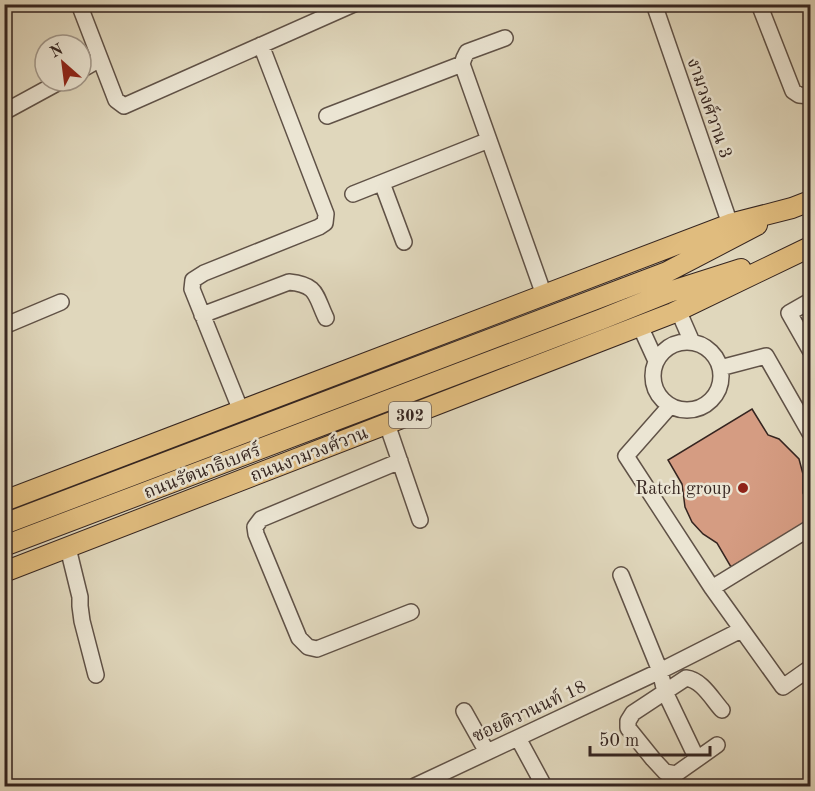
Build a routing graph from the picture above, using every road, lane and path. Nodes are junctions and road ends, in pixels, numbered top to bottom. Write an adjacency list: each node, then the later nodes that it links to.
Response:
1 (354, 4): 5 (street)
2 (654, 4): 20 (street, งามวงศ์วาน 3)
3 (759, 4): 12 (street)
4 (84, 6): 8 (street)
5 (337, 8): 7 (street)
6 (505, 38): 10 (street)
7 (261, 45): 8 (street); 27 (street)
8 (100, 59): 9 (street)
9 (93, 63)
10 (462, 64): 14 (street); 15 (street)
11 (39, 93): 13 (street)
12 (810, 96)
13 (4, 112)
14 (327, 116)
15 (489, 140): 16 (street); 23 (street)
16 (382, 183): 17 (street); 21 (street)
17 (352, 194)
18 (810, 201): 19 (main road)
19 (792, 208): 20 (main road); 43 (main road, ถนนรัตนาธิเบศร์)
20 (730, 224): 23 (main road)
21 (404, 242)
22 (810, 247): 26 (main road, ถนนงามวงศ์วาน / 302); 29 (main road, ถนนงามวงศ์วาน)
23 (544, 295): 37 (main road)
24 (810, 301): 33 (street)
25 (61, 302): 30 (street)
26 (678, 310): 31 (main road, ถนนงามวงศ์วาน / 302); 32 (street)
27 (202, 315): 28 (street); 37 (street)
28 (326, 318)
29 (603, 320): 45 (main road, ถนนรัตนาธิเบศร์)
30 (4, 326)
31 (640, 326): 34 (street); 38 (main road, ถนนงามวงศ์วาน / 302)
32 (692, 342): 34 (street); 35 (street)
33 (810, 350)
34 (656, 362): 36 (street)
35 (720, 368): 36 (street); 39 (street)
36 (670, 406): 49 (street)
37 (241, 411): 41 (main road)
38 (387, 424): 40 (street); 46 (main road, ถนนงามวงศ์วาน / 302)
39 (810, 433)
40 (400, 461): 42 (street); 50 (street)
41 (4, 501)
42 (420, 520)
43 (4, 524)
44 (810, 528): 49 (street)
45 (4, 546)
46 (68, 548): 47 (main road, ถนนงามวงศ์วาน / 302); 54 (street)
47 (4, 572)
48 (621, 575): 53 (street)
49 (712, 588): 51 (street)
50 (411, 612)
51 (741, 630): 52 (street); 53 (street, ซอยติวานนท์ 18)
52 (810, 668)
53 (660, 670): 55 (street); 58 (street, ซอยติวานนท์ 18)
54 (96, 675)
55 (665, 692): 56 (street); 61 (street); 61 (street)
56 (722, 710)
57 (464, 711): 60 (street)
58 (518, 738): 60 (street, ซอยติวานนท์ 18); 63 (street)
59 (717, 745): 61 (street)
60 (487, 752): 62 (street, ซอยติวานนท์ 18)
61 (697, 759)
62 (416, 786)
63 (544, 786)

